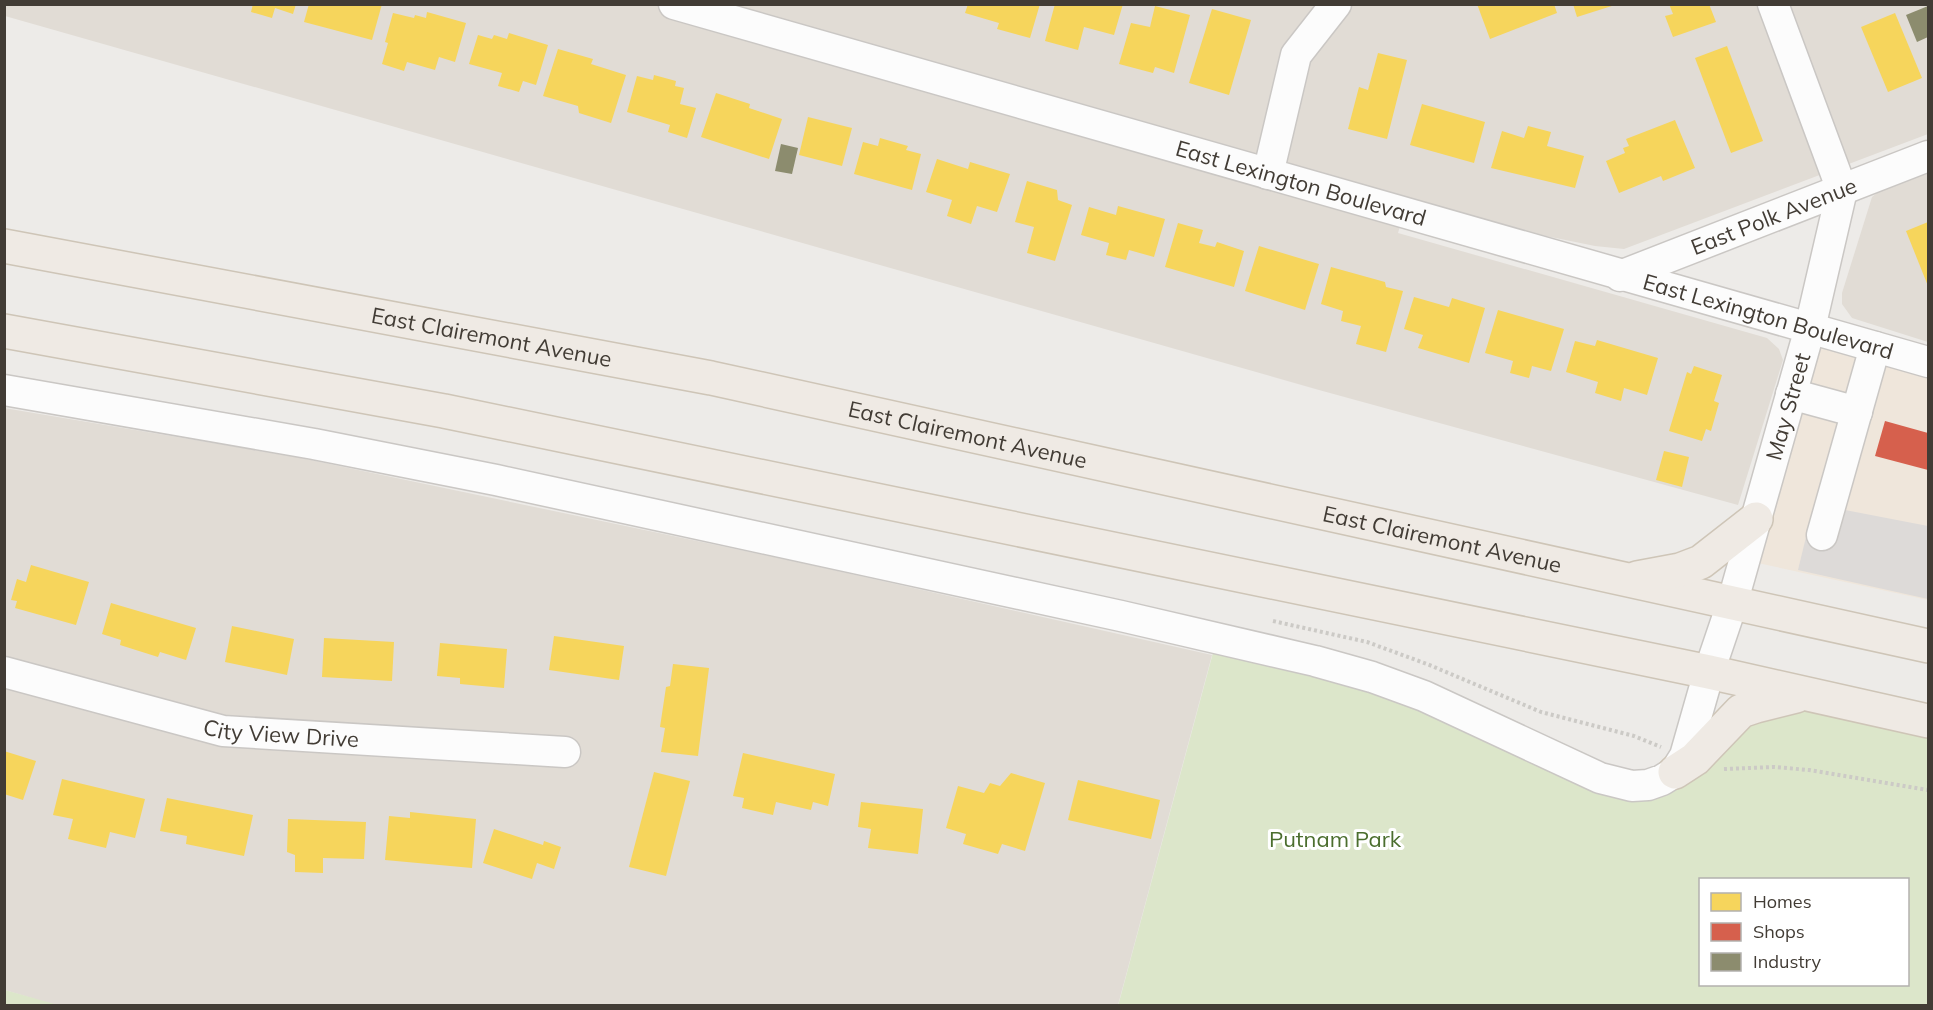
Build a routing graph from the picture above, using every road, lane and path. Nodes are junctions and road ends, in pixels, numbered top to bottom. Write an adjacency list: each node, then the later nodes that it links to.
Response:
1 (674, 4): 5 (street, East Lexington Boulevard)
2 (1336, 4): 5 (street)
3 (1773, 4): 6 (street)
4 (1929, 156): 6 (street, East Polk Avenue)
5 (1268, 174): 8 (street, East Lexington Boulevard)
6 (1842, 190): 8 (street, East Polk Avenue); 9 (street, May Street)
7 (4, 246): 18 (main road, East Clairemont Avenue)
8 (1620, 276): 9 (street, East Lexington Boulevard)
9 (1810, 328): 11 (street, East Lexington Boulevard); 14 (street, May Street)
10 (4, 331): 22 (main road)
11 (1875, 347): 12 (street, East Lexington Boulevard); 15 (street)
12 (1929, 362)
13 (4, 390): 26 (street)
14 (1791, 394): 15 (street); 16 (street, May Street)
15 (1857, 412): 17 (street)
16 (1756, 519): 18 (main road); 19 (street, May Street)
17 (1822, 535)
18 (1627, 580): 19 (main road, East Clairemont Avenue)
19 (1732, 603): 20 (main road, East Clairemont Avenue); 22 (street, May Street)
20 (1929, 646)
21 (4, 672): 25 (street, City View Drive)
22 (1709, 672): 23 (main road); 26 (street, May Street)
23 (1804, 694): 24 (main road); 26 (main road)
24 (1929, 722)
25 (565, 752)
26 (1675, 772)

